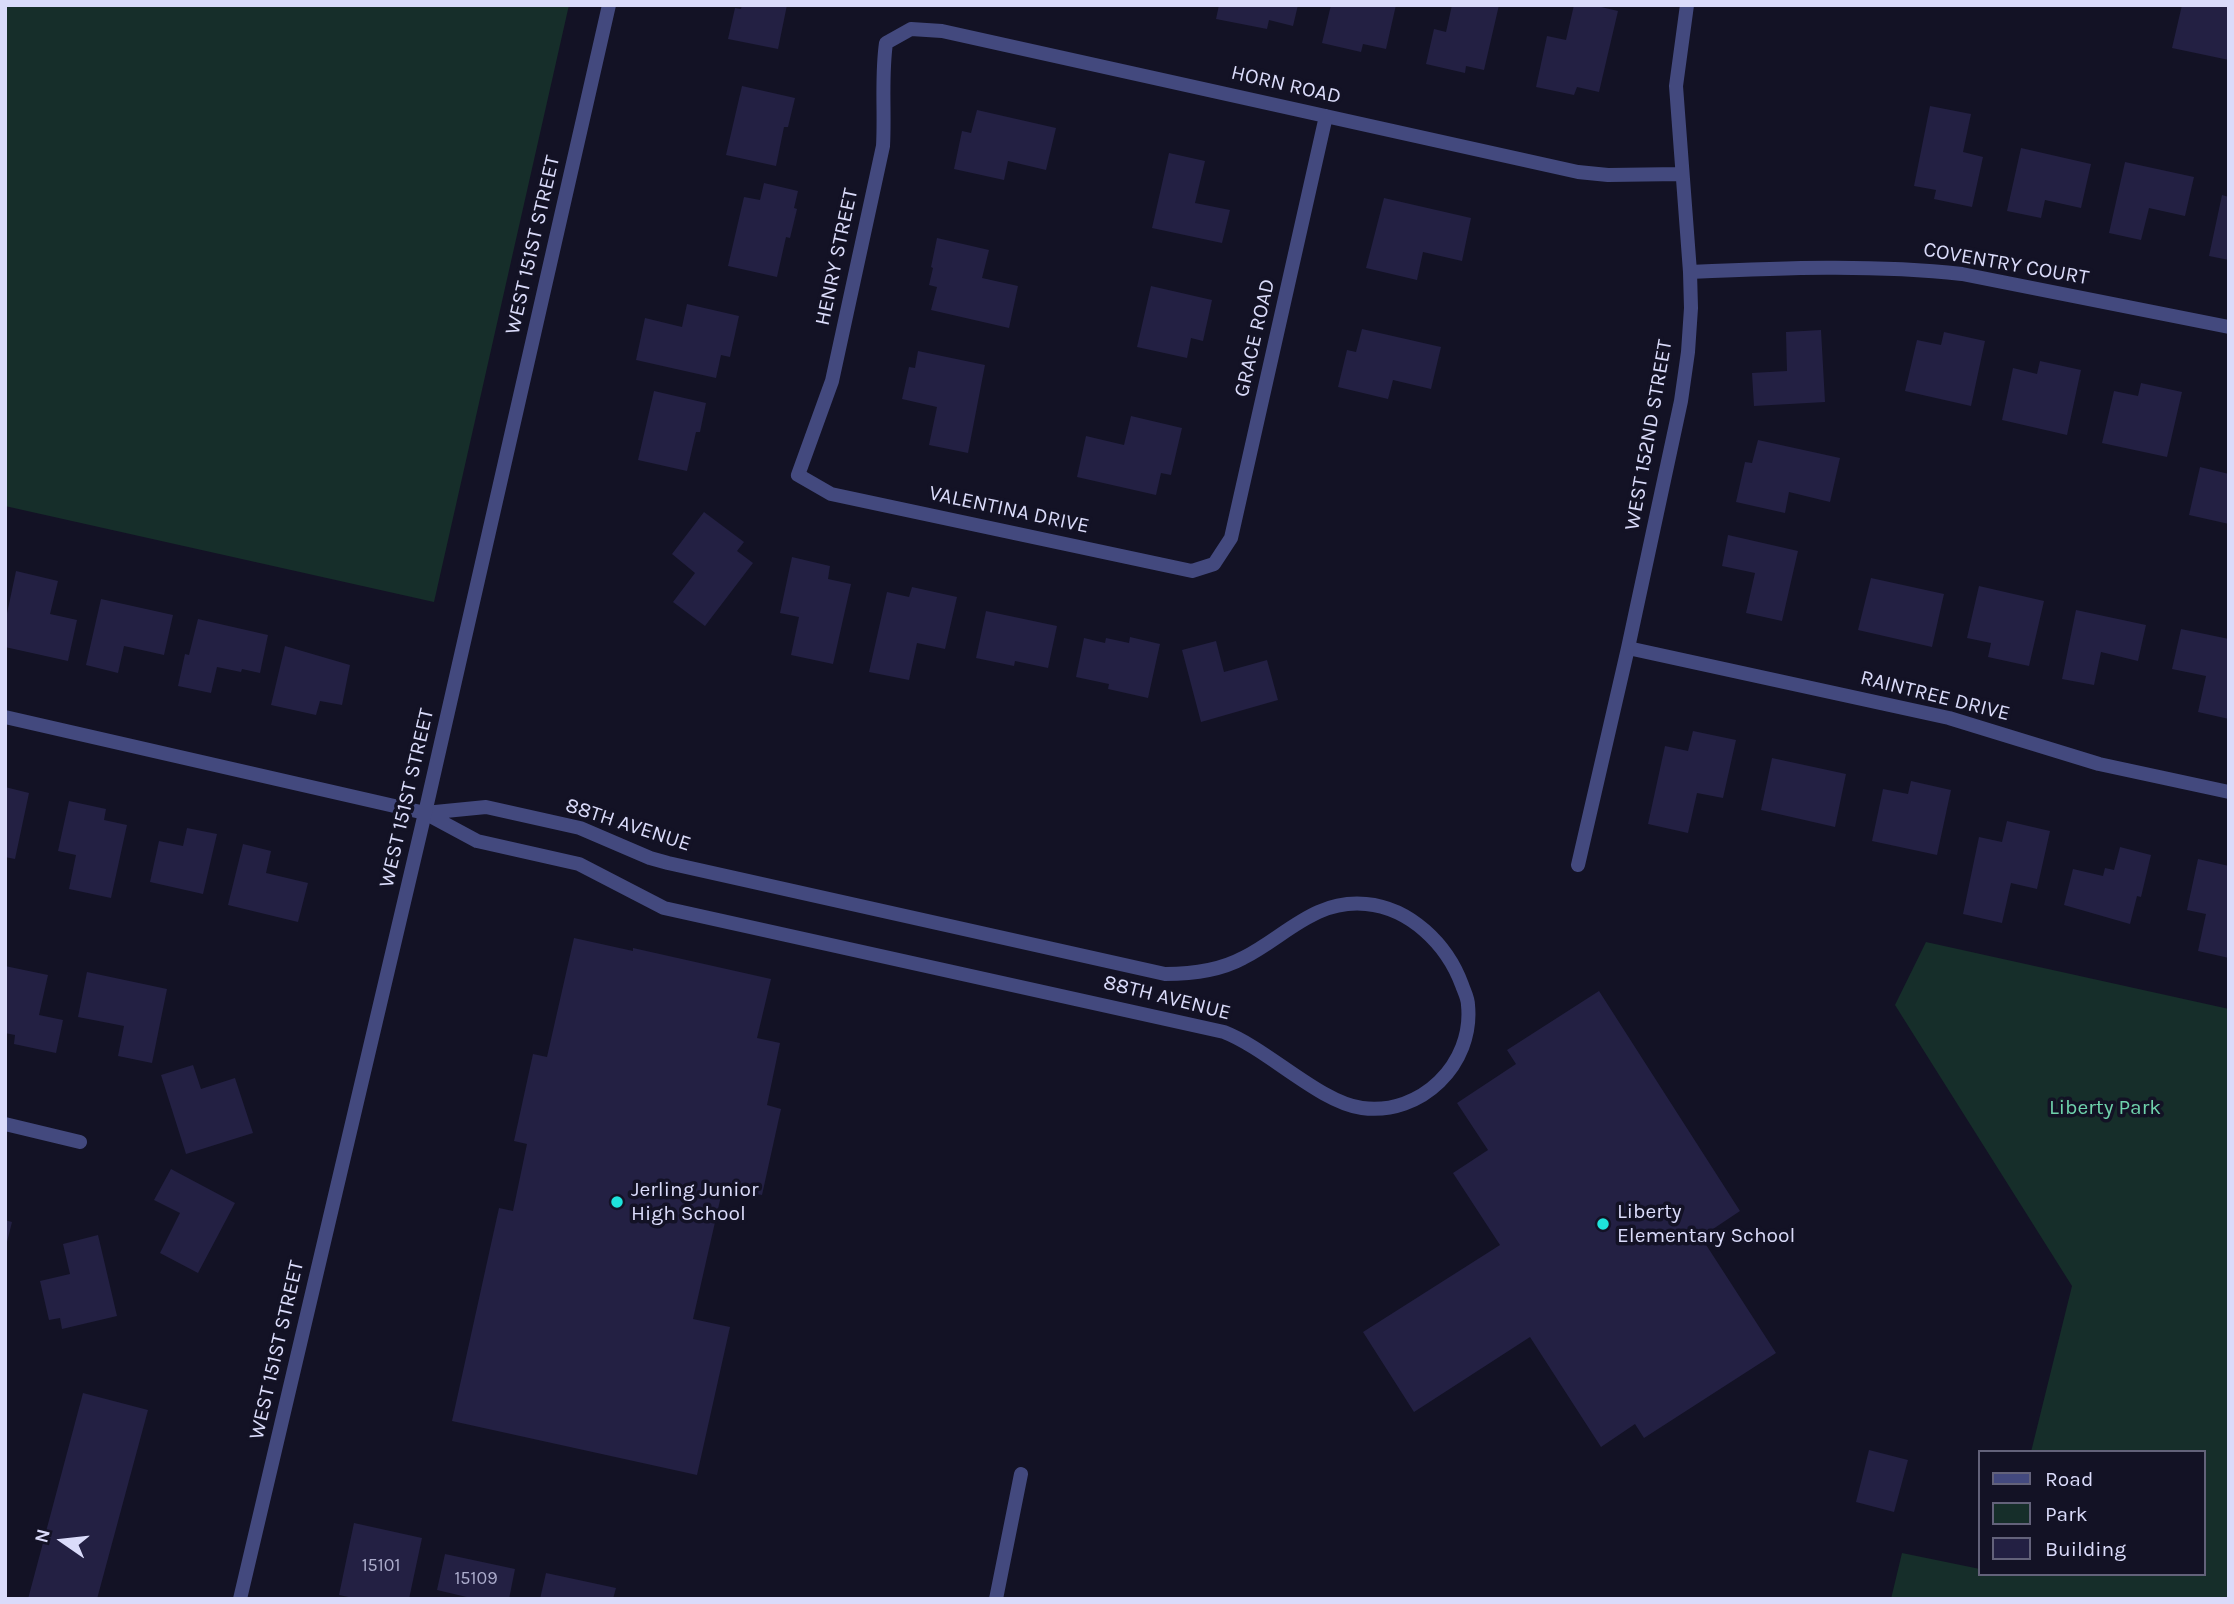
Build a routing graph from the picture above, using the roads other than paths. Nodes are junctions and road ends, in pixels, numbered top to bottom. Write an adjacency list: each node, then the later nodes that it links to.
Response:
1 (609, 5): 13 (street, WEST 151ST STREET)
2 (1687, 5): 5 (street, WEST 152ND STREET)
3 (886, 43): 4 (street, HORN ROAD); 8 (street, HENRY STREET)
4 (1326, 116): 5 (street, HORN ROAD); 9 (street, GRACE ROAD)
5 (1681, 174): 6 (street, WEST 152ND STREET)
6 (1690, 272): 7 (street, COVENTRY COURT); 10 (street, WEST 152ND STREET)
7 (2229, 327)
8 (798, 475): 9 (street, VALENTINA DRIVE)
9 (1214, 564)
10 (1628, 648): 12 (street, RAINTREE DRIVE); 14 (street, WEST 152ND STREET)
11 (5, 717): 13 (street, 88TH AVENUE)
12 (2229, 792)
13 (425, 813): 13 (street, 88TH AVENUE); 18 (street, WEST 151ST STREET)
14 (1578, 865)
15 (5, 1124): 16 (street)
16 (80, 1142)
17 (1021, 1474): 19 (street)
18 (240, 1599)
19 (996, 1599)

